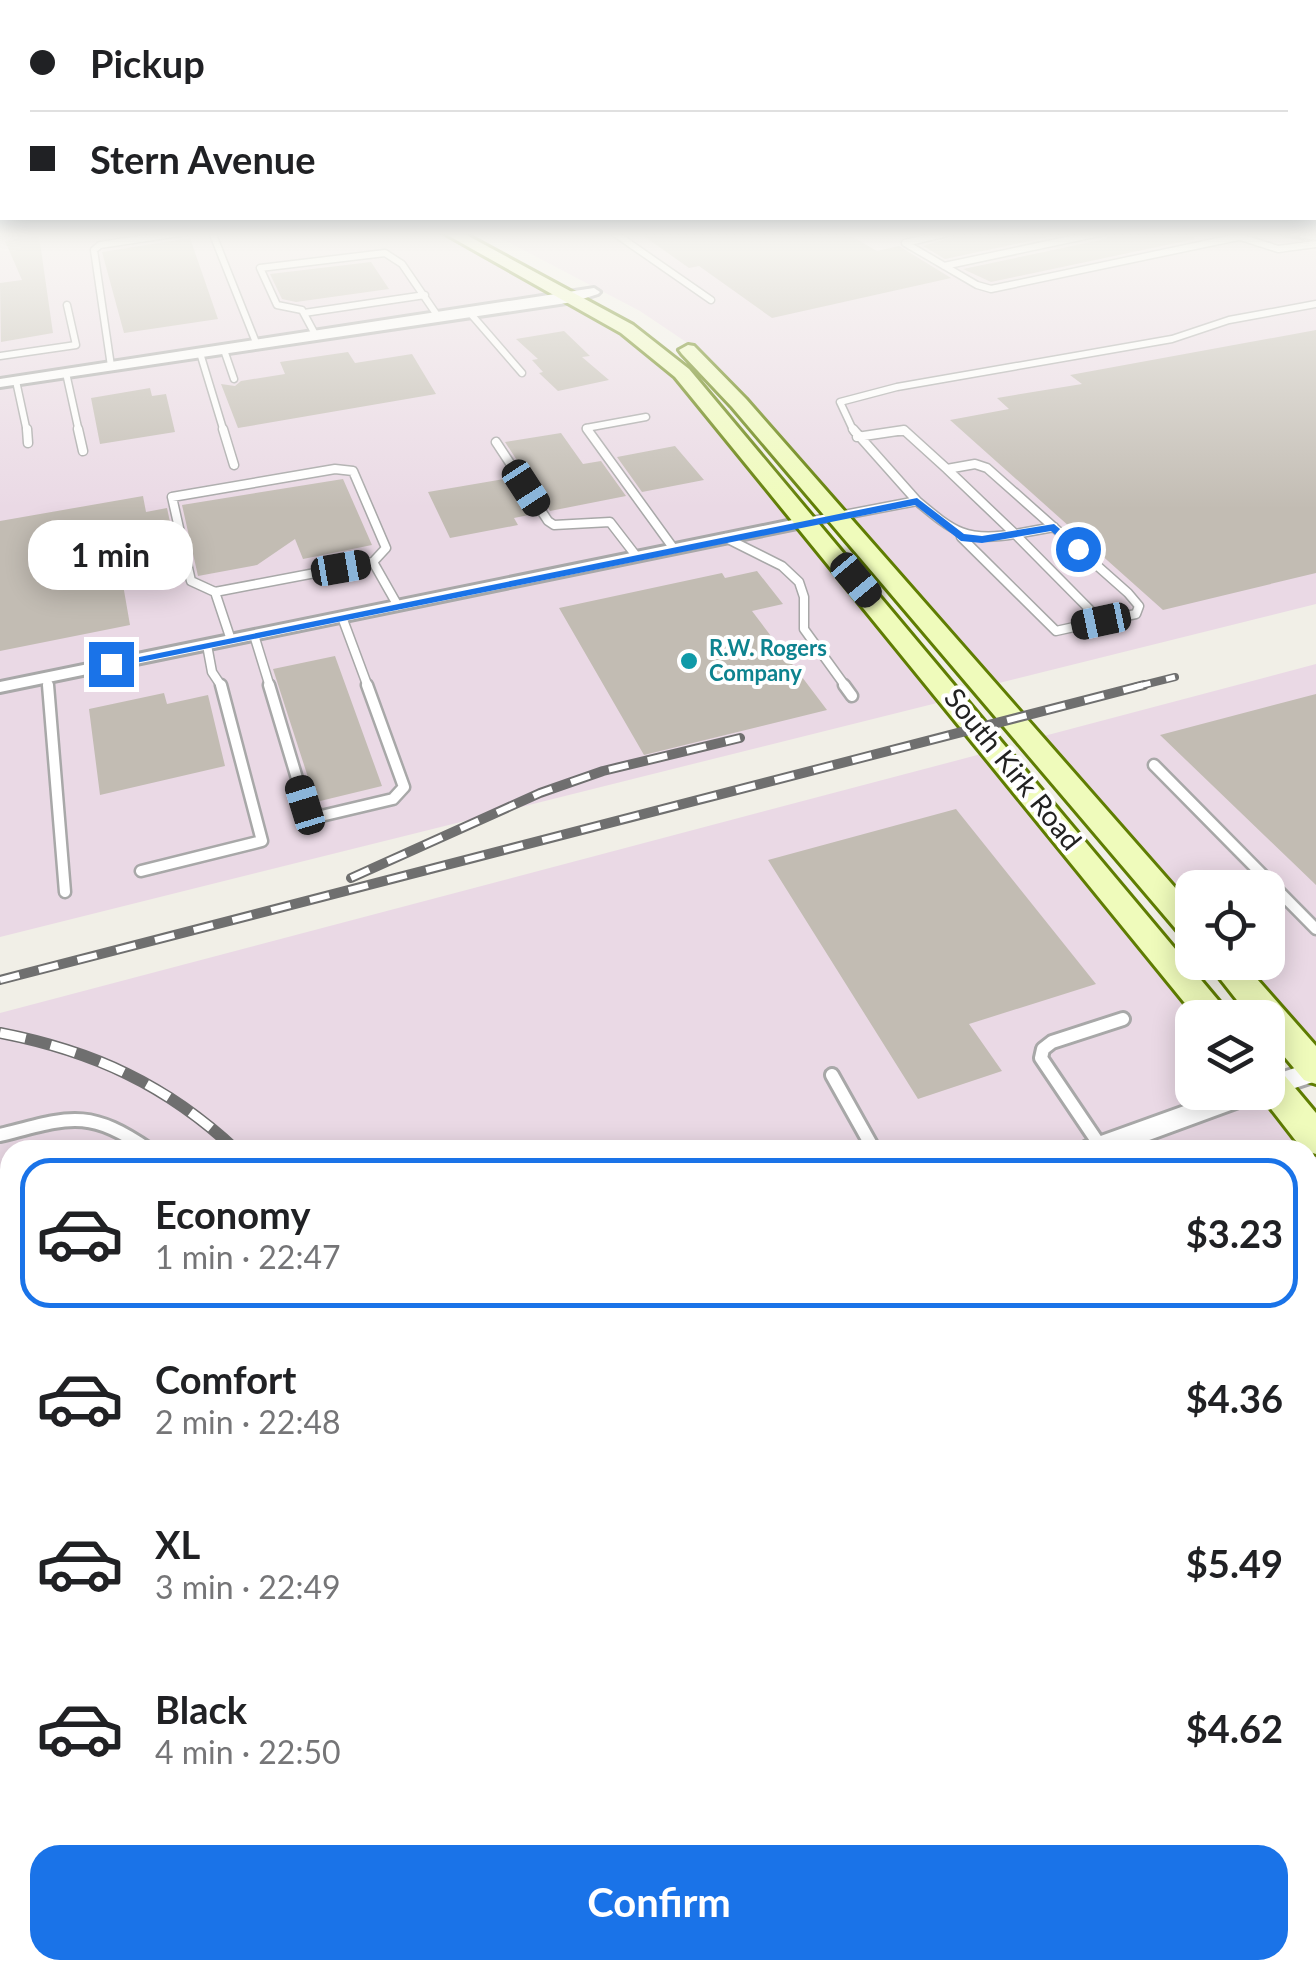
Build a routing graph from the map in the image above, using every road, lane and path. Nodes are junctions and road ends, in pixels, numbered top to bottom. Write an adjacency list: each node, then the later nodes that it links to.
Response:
1 (71, 324): 14 (lane)
2 (105, 324): 15 (lane)
3 (250, 324): 11 (lane)
4 (310, 324): 10 (lane)
5 (395, 324): 10 (street)
6 (479, 324): 17 (lane)
7 (619, 324): 30 (main road, South Kirk Road)
8 (650, 324): 29 (main road, South Kirk Road)
9 (1216, 324): 22 (lane)
10 (316, 336): 11 (street)
11 (258, 345): 12 (street)
12 (224, 350): 13 (street); 18 (lane)
13 (200, 354): 15 (street); 26 (lane)
14 (0, 356)
15 (111, 366): 16 (street)
16 (66, 373): 19 (street); 25 (lane)
17 (522, 374)
18 (234, 379)
19 (16, 380): 20 (street); 23 (lane)
20 (0, 383)
21 (646, 417): 35 (lane)
22 (857, 438): 27 (lane); 28 (lane)
23 (28, 442)
24 (496, 442): 36 (lane)
25 (82, 451)
26 (234, 465)
27 (947, 469): 31 (lane); 32 (lane)
28 (917, 502): 29 (lane); 34 (lane)
29 (838, 516): 30 (lane); 51 (main road, South Kirk Road)
30 (807, 522): 33 (street); 54 (main road, South Kirk Road)
31 (1054, 527): 32 (lane); 41 (lane)
32 (1015, 534): 34 (lane); 41 (lane)
33 (726, 538): 35 (street); 47 (lane)
34 (961, 538): 41 (lane)
35 (674, 549): 36 (street)
36 (636, 557): 39 (street)
37 (373, 562): 38 (lane); 38 (lane); 39 (lane)
38 (215, 592): 43 (lane)
39 (398, 606): 40 (street)
40 (342, 617): 42 (street); 42 (lane)
41 (1101, 621)
42 (254, 635): 43 (street)
43 (231, 640): 44 (street)
44 (207, 645): 45 (street); 49 (lane)
45 (48, 678): 46 (street); 50 (lane)
46 (0, 687)
47 (852, 696)
48 (1154, 766): 52 (lane)
49 (141, 871)
50 (65, 892)
51 (1175, 907)
52 (1316, 929)
53 (1238, 980): 56 (main road)
54 (1201, 1000)
55 (1124, 1019): 65 (lane)
56 (1316, 1070): 58 (street)
57 (832, 1074): 64 (lane)
58 (1285, 1080)
59 (1285, 1107): 62 (main road)
60 (1201, 1110): 66 (street)
61 (0, 1135): 63 (lane)
62 (1316, 1139)
63 (134, 1140)
64 (868, 1140)
65 (1091, 1140)
66 (1121, 1140)

